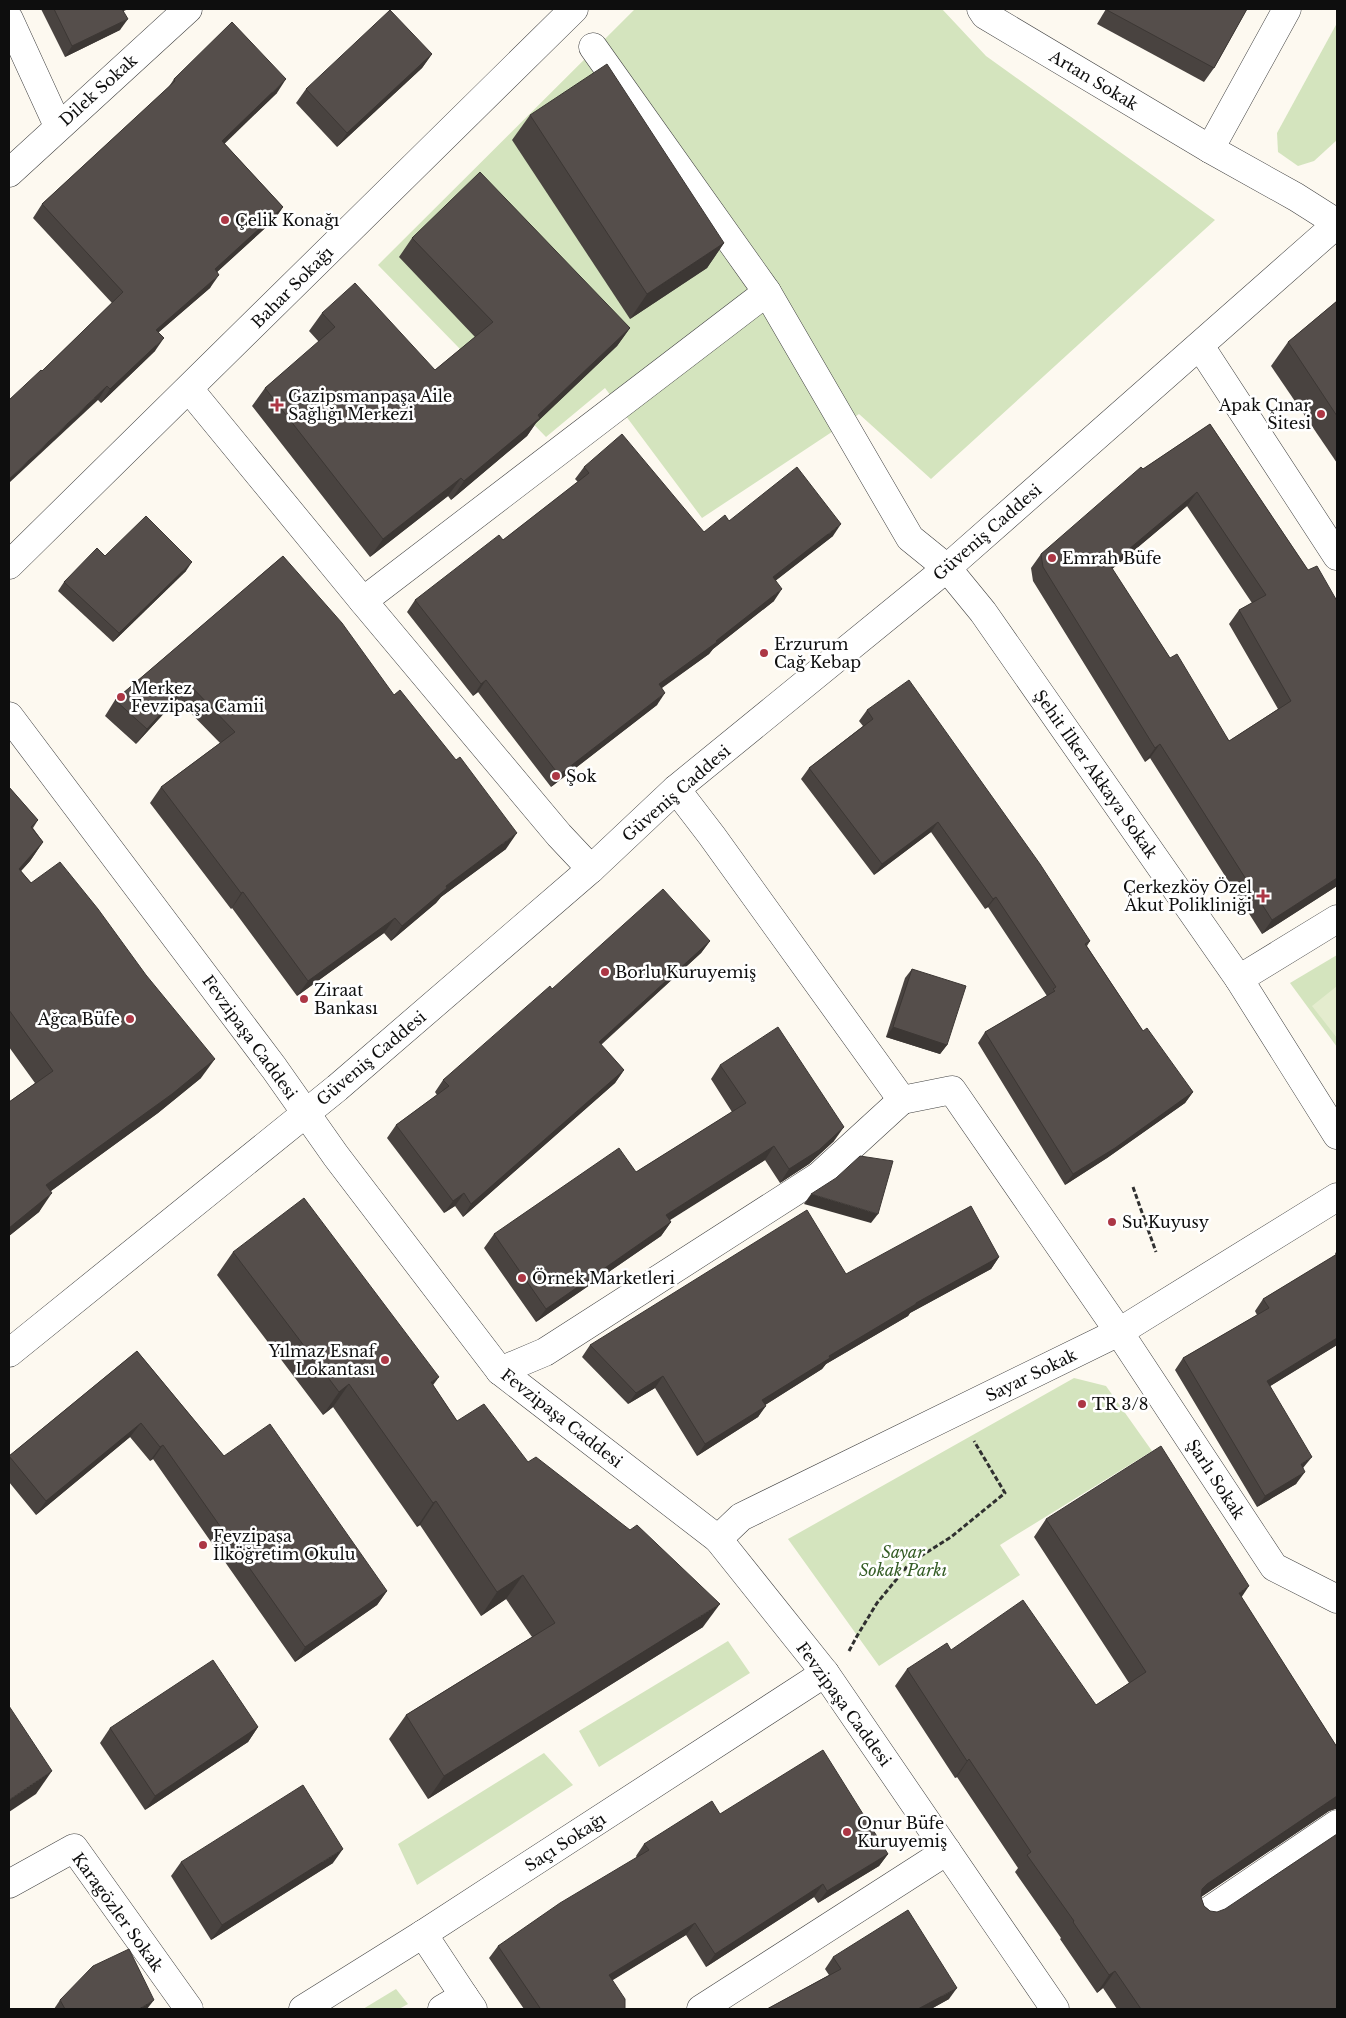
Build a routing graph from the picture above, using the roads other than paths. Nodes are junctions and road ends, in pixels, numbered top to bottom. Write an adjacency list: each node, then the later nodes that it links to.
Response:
1 (188, 9): 7 (street, Dilek Sokak)
2 (574, 9): 13 (street, Bahar Sokağı)
3 (981, 9): 8 (street, Artan Sokak)
4 (1287, 9): 8 (street)
5 (9, 19): 7 (street)
6 (593, 47): 11 (street, Şehit İlker Akkaya Sokak)
7 (58, 126): 9 (street, Dilek Sokak)
8 (1210, 149): 10 (street, Artan Sokak)
9 (9, 173)
10 (1337, 224): 12 (street, Güveniş Caddesi)
11 (767, 292): 16 (street, Şehit İlker Akkaya Sokak); 17 (street)
12 (1200, 346): 14 (street); 16 (street, Güveniş Caddesi)
13 (189, 389): 15 (street, Bahar Sokağı); 17 (street)
14 (1337, 556)
15 (9, 565)
16 (946, 568): 19 (street, Güveniş Caddesi); 22 (street, Şehit İlker Akkaya Sokak)
17 (363, 601): 20 (street)
18 (9, 716): 24 (street, Fevzipaşa Caddesi)
19 (676, 789): 20 (street, Güveniş Caddesi); 23 (street)
20 (591, 869): 24 (street, Güveniş Caddesi)
21 (1337, 918): 22 (street)
22 (1239, 979): 25 (street, Şehit İlker Akkaya Sokak)
23 (902, 1100): 27 (street, Şarlı Sokak); 29 (street)
24 (306, 1113): 28 (street, Güveniş Caddesi); 29 (street, Fevzipaşa Caddesi)
25 (1337, 1135)
26 (1337, 1198): 27 (street, Sayar Sokak)
27 (1119, 1332): 30 (street, Sayar Sokak); 31 (street, Şarlı Sokak)
28 (9, 1353)
29 (500, 1372): 30 (street, Fevzipaşa Caddesi)
30 (718, 1539): 32 (street, Fevzipaşa Caddesi)
31 (1337, 1599)
32 (825, 1673): 34 (street, Fevzipaşa Caddesi); 37 (street, Saçı Sokağı)
33 (1337, 1824): 36 (street)
34 (947, 1851): 41 (street); 42 (street, Fevzipaşa Caddesi)
35 (9, 1884): 39 (street, Karagözler Sokak)
36 (1204, 1914)
37 (423, 1934): 38 (street); 40 (street, Saçı Sokağı)
38 (459, 2005)
39 (189, 2009)
40 (303, 2009)
41 (701, 2009)
42 (1055, 2009)

